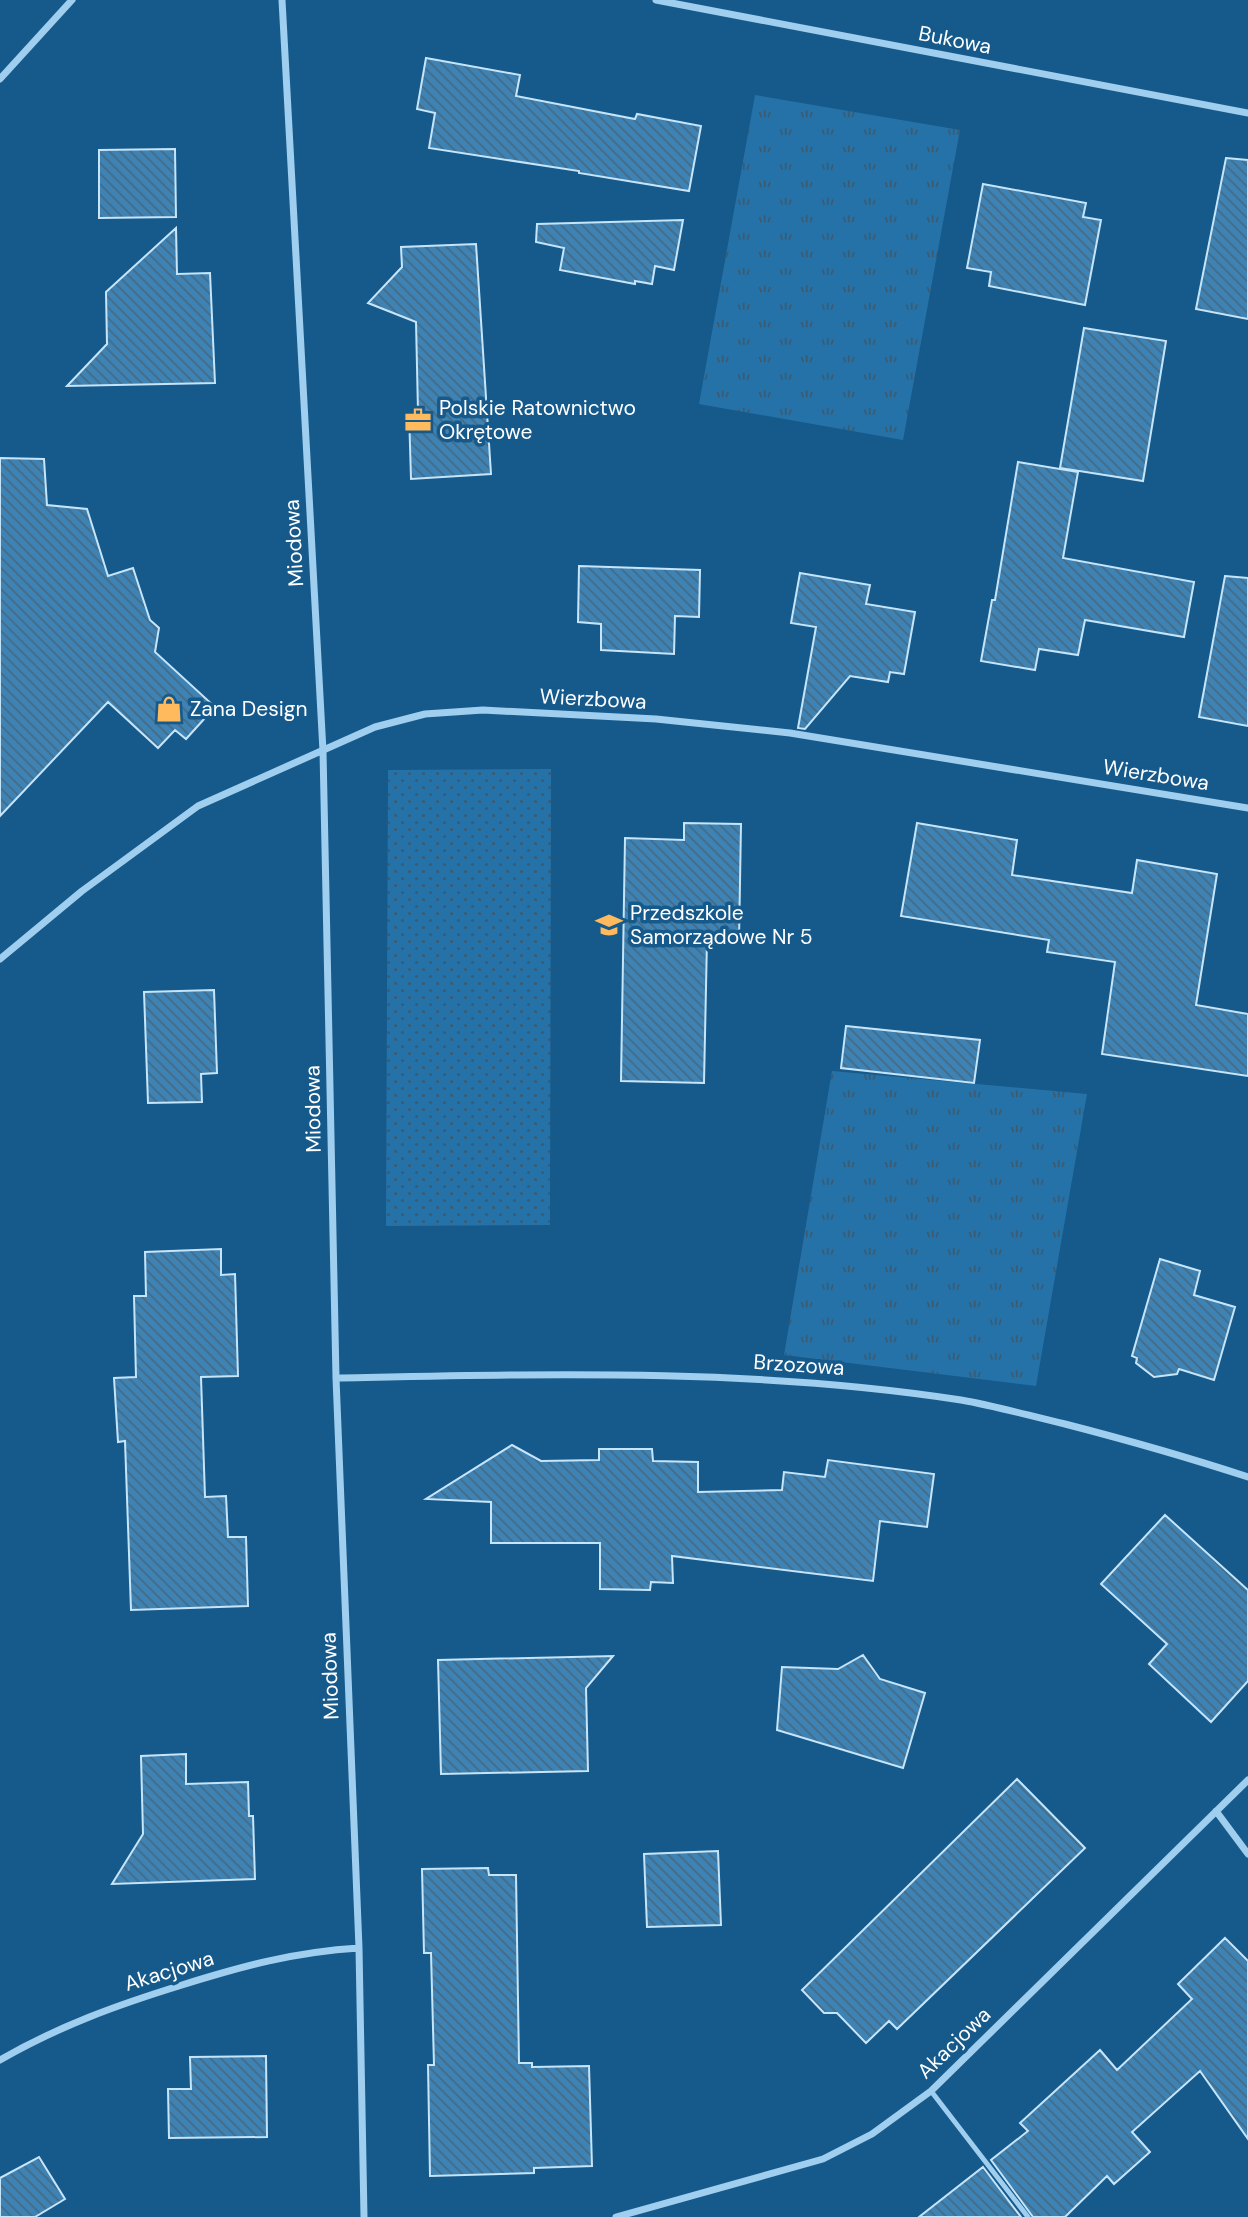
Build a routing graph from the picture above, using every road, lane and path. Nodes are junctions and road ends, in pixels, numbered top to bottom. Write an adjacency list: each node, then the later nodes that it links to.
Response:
1 (72, 0): 4 (street)
2 (282, 0): 6 (street, Miodowa)
3 (656, 0): 5 (street, Bukowa)
4 (0, 79)
5 (1248, 113)
6 (323, 751): 7 (street, Wierzbowa); 8 (street, Wierzbowa); 9 (street, Miodowa)
7 (1248, 808)
8 (0, 959)
9 (336, 1378): 10 (street, Brzozowa); 14 (street, Miodowa)
10 (1248, 1477)
11 (1248, 1780): 12 (street, Akacjowa)
12 (1216, 1811): 13 (street); 16 (street, Akacjowa)
13 (1248, 1854)
14 (359, 1948): 15 (street, Akacjowa); 17 (street, Miodowa)
15 (0, 2060)
16 (931, 2091): 18 (street, Akacjowa); 19 (lane)
17 (364, 2217)
18 (616, 2217)
19 (1028, 2217)

